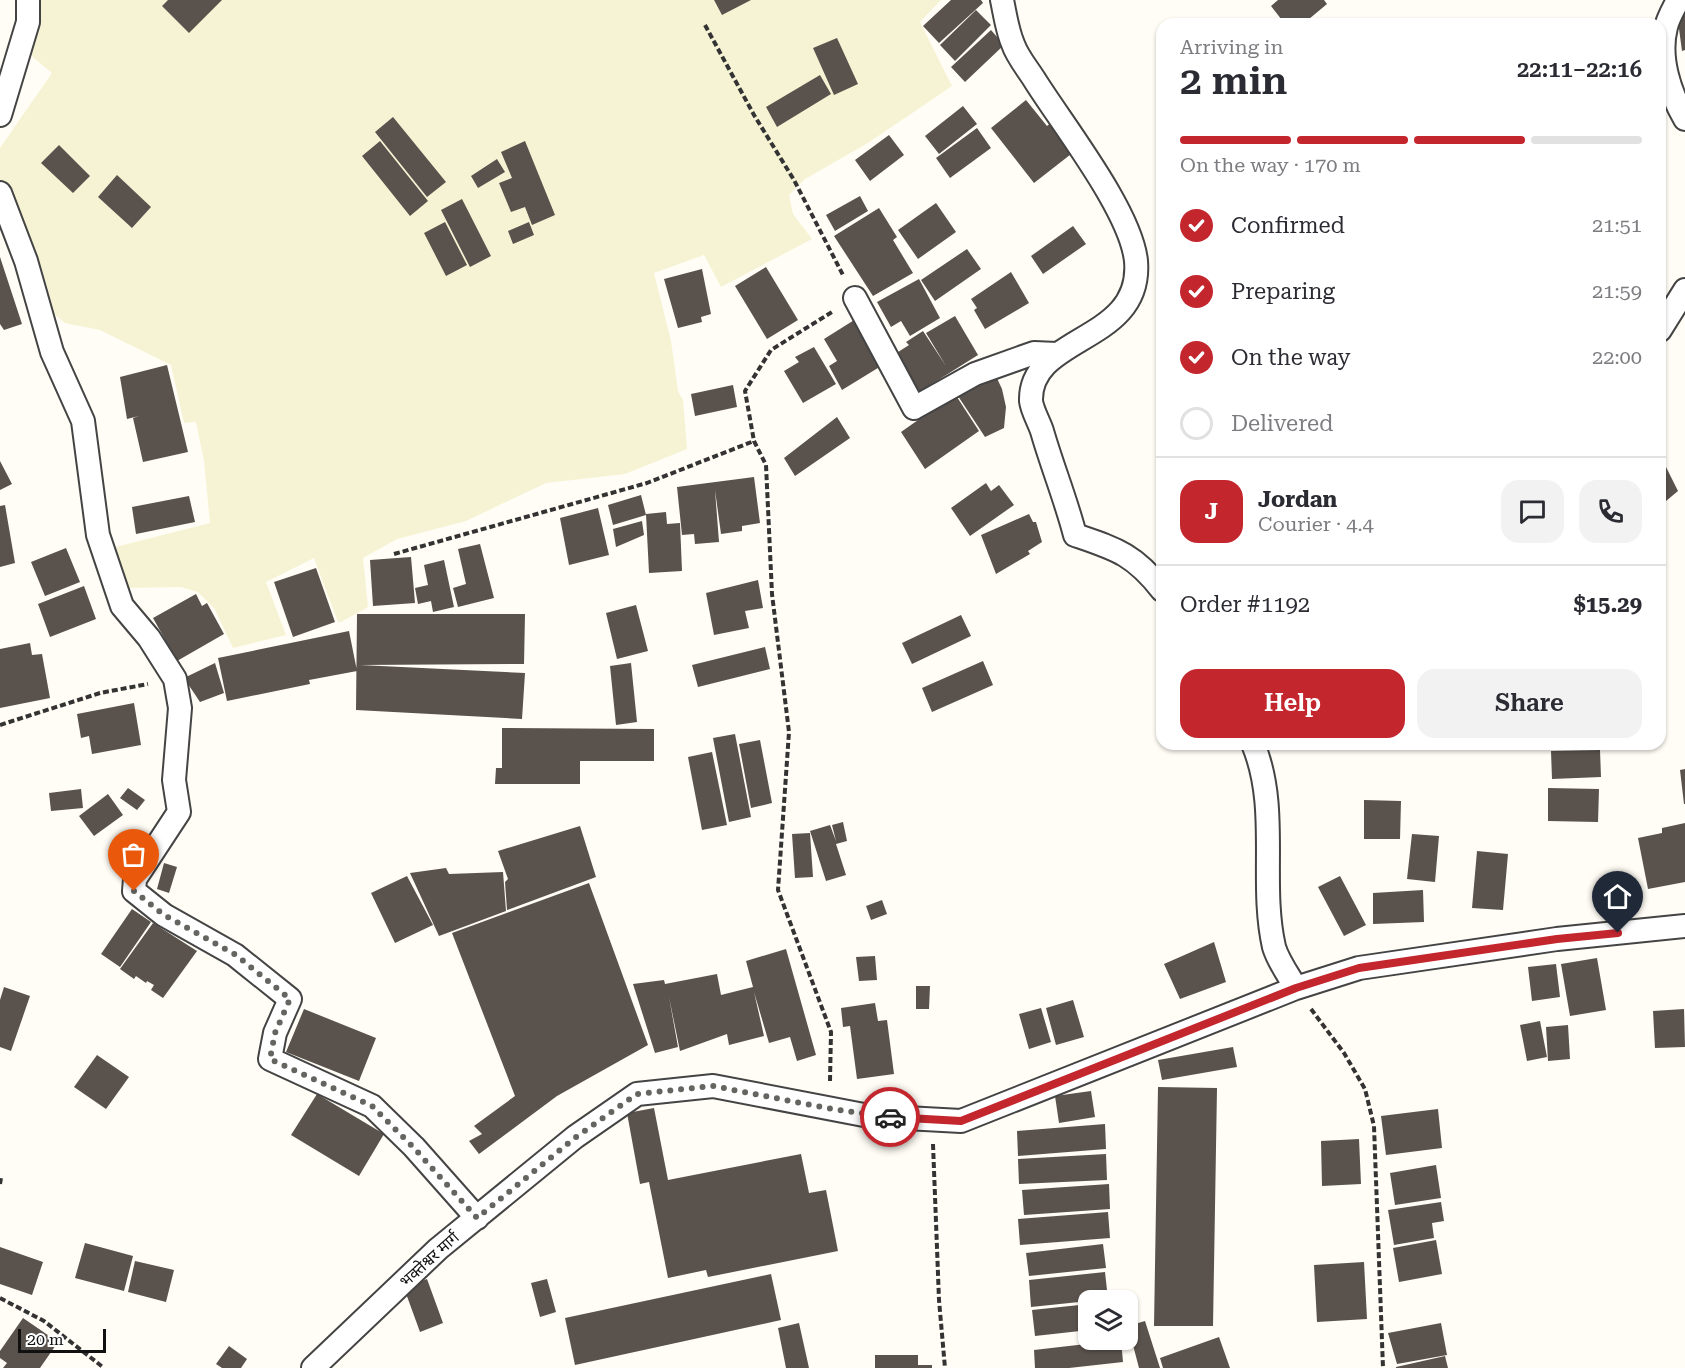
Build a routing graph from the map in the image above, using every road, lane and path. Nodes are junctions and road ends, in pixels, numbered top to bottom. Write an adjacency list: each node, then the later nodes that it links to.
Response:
1 (28, 0): 7 (street)
2 (1002, 0): 13 (street)
3 (1678, 0): 5 (street)
4 (705, 25): 11 (path)
5 (1666, 27)
6 (1666, 71): 8 (street)
7 (0, 115)
8 (1685, 119)
9 (0, 193): 17 (street)
10 (1685, 290): 12 (street)
11 (855, 298): 13 (street); 14 (path)
12 (1666, 320)
13 (1057, 354): 16 (street)
14 (754, 441): 15 (path); 22 (path)
15 (394, 554)
16 (1156, 582)
17 (175, 679): 18 (path); 26 (street)
18 (0, 724)
19 (1255, 750): 21 (street)
20 (1685, 926): 21 (street, भक्तेश्वर मार्ग)
21 (1296, 988): 23 (street, भक्तेश्वर मार्ग); 31 (path)
22 (832, 1109): 23 (street, भक्तेश्वर मार्ग); 26 (street, भक्तेश्वर मार्ग)
23 (932, 1119): 30 (path)
24 (1, 1178): 25 (path)
25 (0, 1184)
26 (477, 1218): 29 (street, भक्तेश्वर मार्ग)
27 (0, 1298): 28 (path)
28 (104, 1368)
29 (313, 1368)
30 (945, 1368)
31 (1383, 1368)

